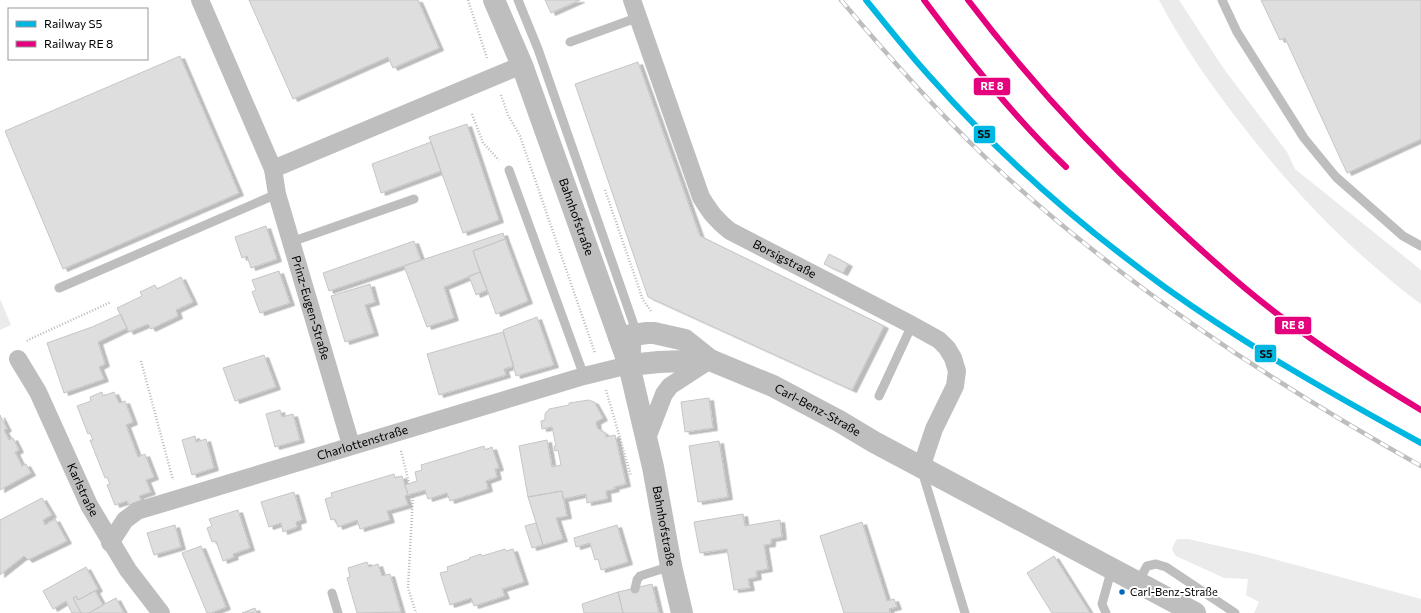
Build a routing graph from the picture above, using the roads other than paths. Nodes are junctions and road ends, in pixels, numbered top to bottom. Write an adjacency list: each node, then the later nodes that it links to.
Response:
1 (200, 0): 9 (street, Prinz-Eugen-Straße)
2 (494, 0): 8 (street, Bahnhofstraße)
3 (518, 0): 17 (lane)
4 (632, 0): 6 (street, Borsigstraße)
5 (1222, 0): 14 (lane)
6 (639, 17): 7 (lane); 16 (street, Borsigstraße)
7 (570, 42)
8 (522, 65): 9 (street); 17 (street, Bahnhofstraße)
9 (273, 169): 11 (street, Prinz-Eugen-Straße)
10 (509, 170): 21 (lane)
11 (277, 194): 13 (street, Prinz-Eugen-Straße); 15 (lane)
12 (414, 199): 13 (lane)
13 (291, 242): 24 (street, Prinz-Eugen-Straße)
14 (1421, 246)
15 (59, 288)
16 (912, 325): 22 (lane); 25 (street, Borsigstraße)
17 (628, 335): 19 (street, Carl-Benz-Straße); 20 (street, Bahnhofstraße)
18 (18, 359): 26 (street, Karlstraße)
19 (710, 360): 20 (street, Carl-Benz-Straße); 23 (street); 25 (street, Carl-Benz-Straße)
20 (632, 368): 21 (street, Charlottenstraße); 23 (street, Bahnhofstraße)
21 (584, 376): 24 (street, Charlottenstraße)
22 (879, 396)
23 (647, 438): 27 (street, Bahnhofstraße)
24 (351, 445): 26 (street, Charlottenstraße)
25 (921, 468): 28 (street, Carl-Benz-Straße); 35 (lane)
26 (110, 543): 32 (street, Karlstraße)
27 (671, 566): 30 (lane); 34 (street, Bahnhofstraße)
28 (1112, 568): 29 (street, Carl-Benz-Straße); 36 (lane)
29 (1138, 582): 37 (street, Carl-Benz-Straße); 38 (lane)
30 (635, 589)
31 (332, 593): 33 (lane)
32 (161, 613)
33 (338, 613)
34 (682, 613)
35 (965, 613)
36 (1106, 613)
37 (1195, 613)
38 (1235, 613)

